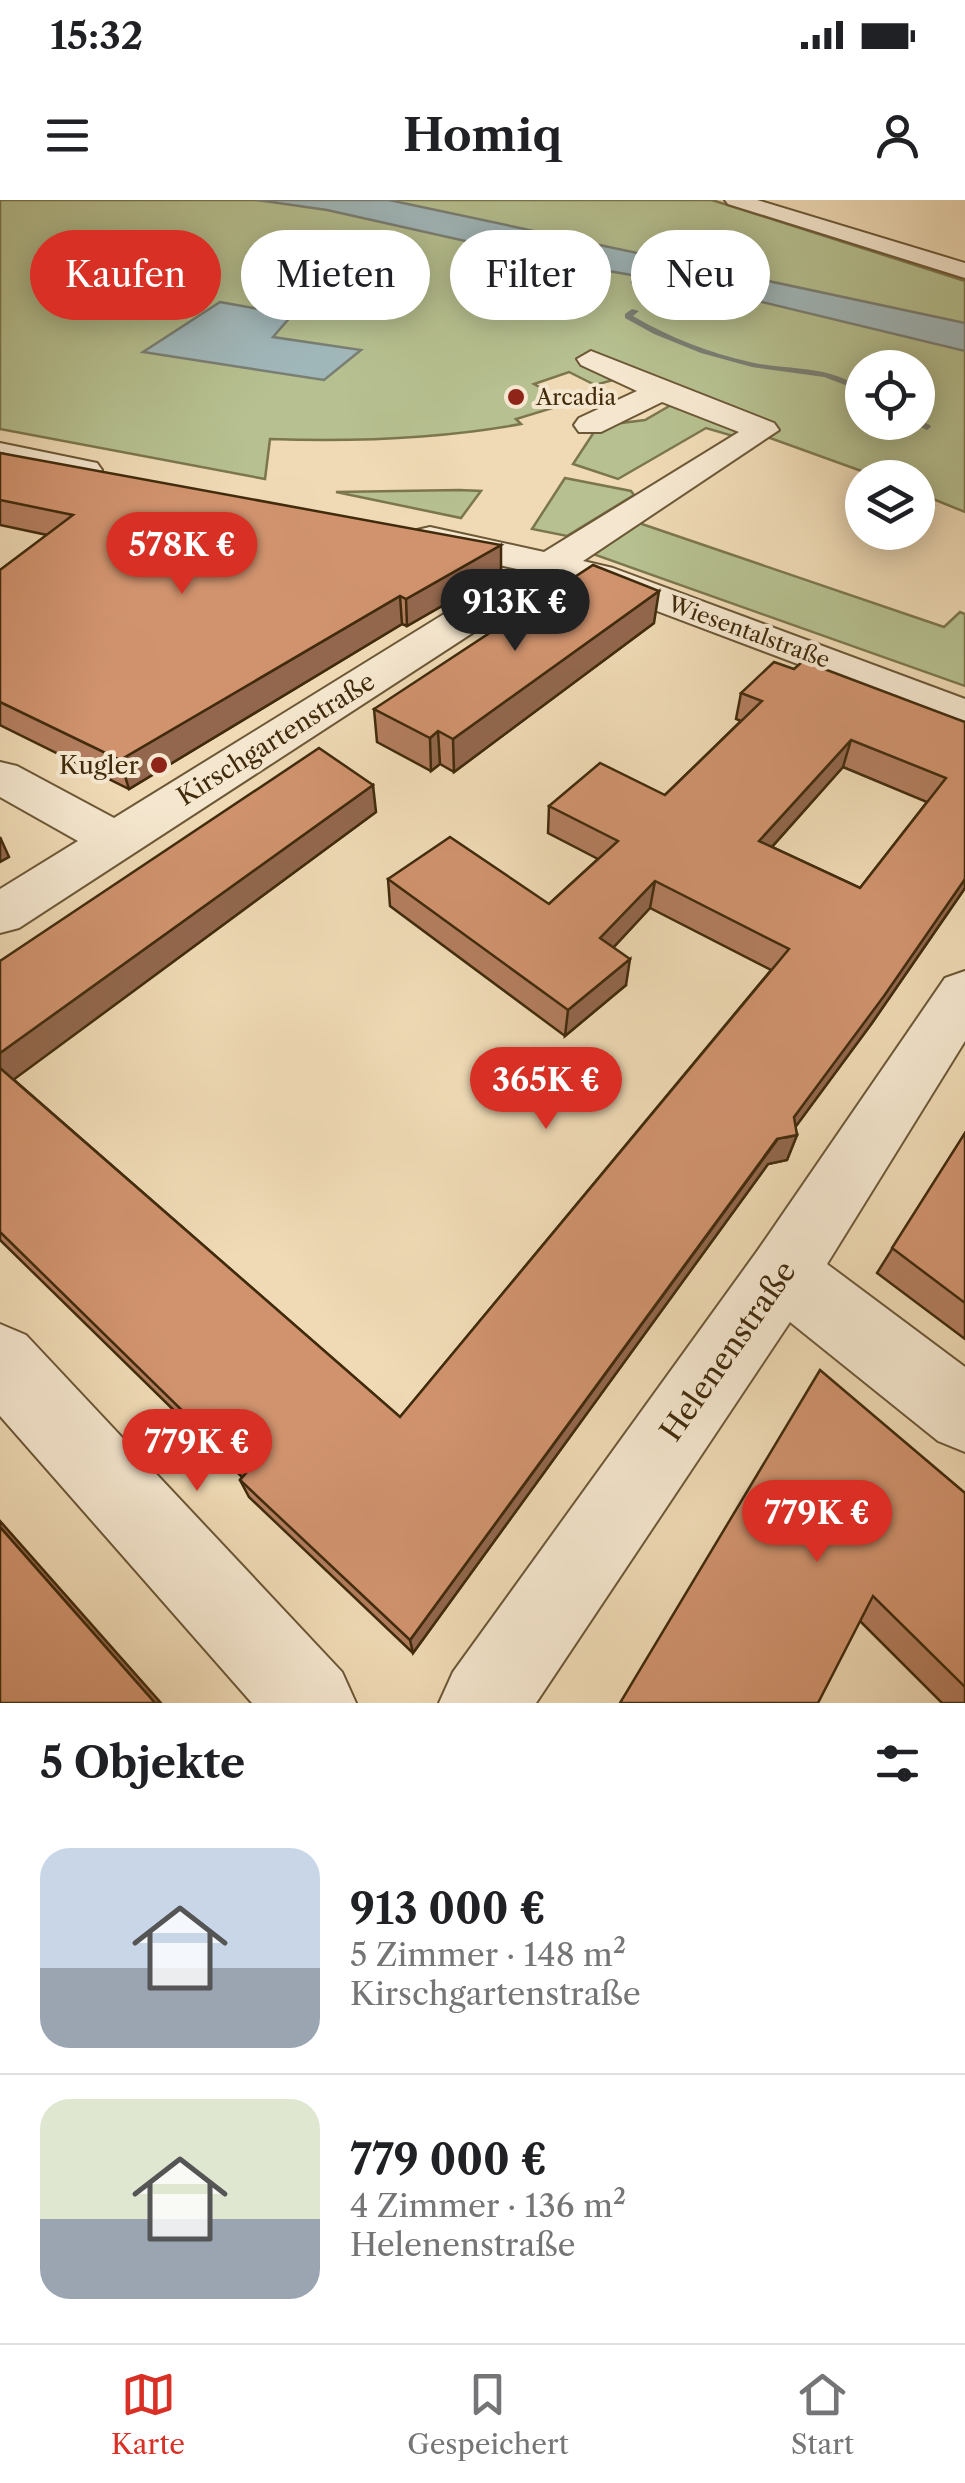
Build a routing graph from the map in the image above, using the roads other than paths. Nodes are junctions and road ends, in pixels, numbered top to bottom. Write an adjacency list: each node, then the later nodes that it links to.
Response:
1 (735, 200): 2 (street)
2 (965, 272)
3 (591, 358): 4 (street)
4 (660, 391): 5 (street); 9 (street, Kirschgartenstraße)
5 (590, 425)
6 (0, 453): 7 (street)
7 (114, 475)
8 (398, 531): 9 (street, Wiesentalstraße)
9 (552, 565): 10 (street, Wiesentalstraße); 12 (street, Kirschgartenstraße)
10 (965, 714)
11 (0, 777): 12 (street)
12 (116, 840): 13 (street, Kirschgartenstraße)
13 (0, 914)
14 (965, 993): 15 (street, Helenenstraße)
15 (782, 1273): 17 (street); 19 (street, Helenenstraße)
16 (0, 1361): 18 (street)
17 (965, 1414)
18 (311, 1703)
19 (484, 1703)

